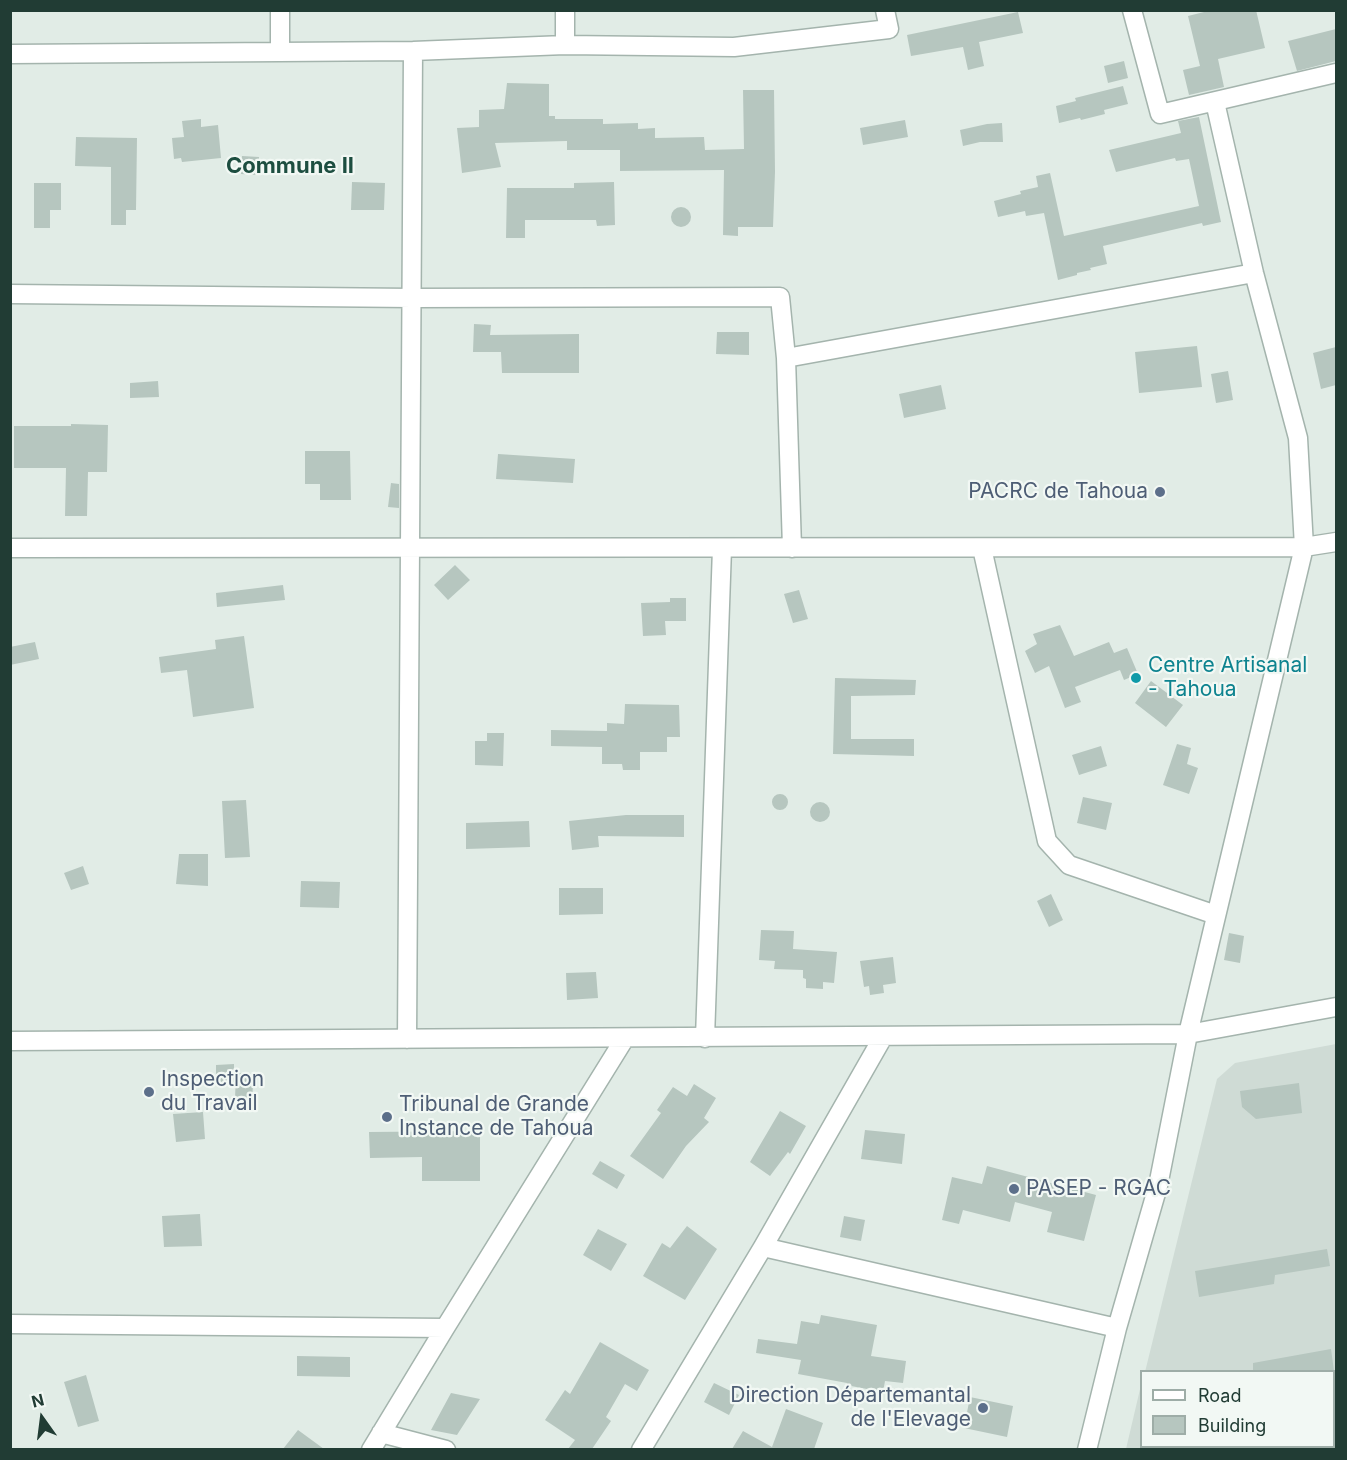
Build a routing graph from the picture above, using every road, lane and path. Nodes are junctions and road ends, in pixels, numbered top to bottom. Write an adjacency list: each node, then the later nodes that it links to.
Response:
1 (280, 10): 7 (street)
2 (565, 10): 5 (street)
3 (885, 10): 5 (street)
4 (1132, 10): 10 (street)
5 (565, 45): 6 (street)
6 (413, 51): 7 (street); 13 (street)
7 (280, 52): 8 (street)
8 (10, 54)
9 (1336, 73): 10 (street)
10 (1215, 102): 11 (street)
11 (1254, 273): 14 (street); 16 (street)
12 (10, 294): 13 (street)
13 (412, 298): 14 (street); 18 (street)
14 (786, 358): 20 (street)
15 (1336, 543): 16 (street)
16 (1304, 547): 21 (street); 22 (street)
17 (10, 548): 18 (street)
18 (410, 548): 19 (street); 28 (street)
19 (722, 548): 20 (street); 27 (street)
20 (792, 548): 21 (street)
21 (982, 548): 22 (street)
22 (1216, 915): 24 (street)
23 (1336, 1007): 24 (street)
24 (1188, 1034): 25 (street); 33 (street)
25 (883, 1037): 27 (street); 30 (street)
26 (625, 1038): 27 (street); 28 (street); 32 (street)
27 (705, 1038)
28 (407, 1039): 29 (street)
29 (10, 1041)
30 (763, 1247): 33 (street); 37 (street)
31 (10, 1324): 32 (street)
32 (445, 1328): 34 (street)
33 (1117, 1328): 38 (street)
34 (381, 1433): 35 (street); 36 (street)
35 (371, 1449)
36 (446, 1449)
37 (641, 1449)
38 (1087, 1449)

